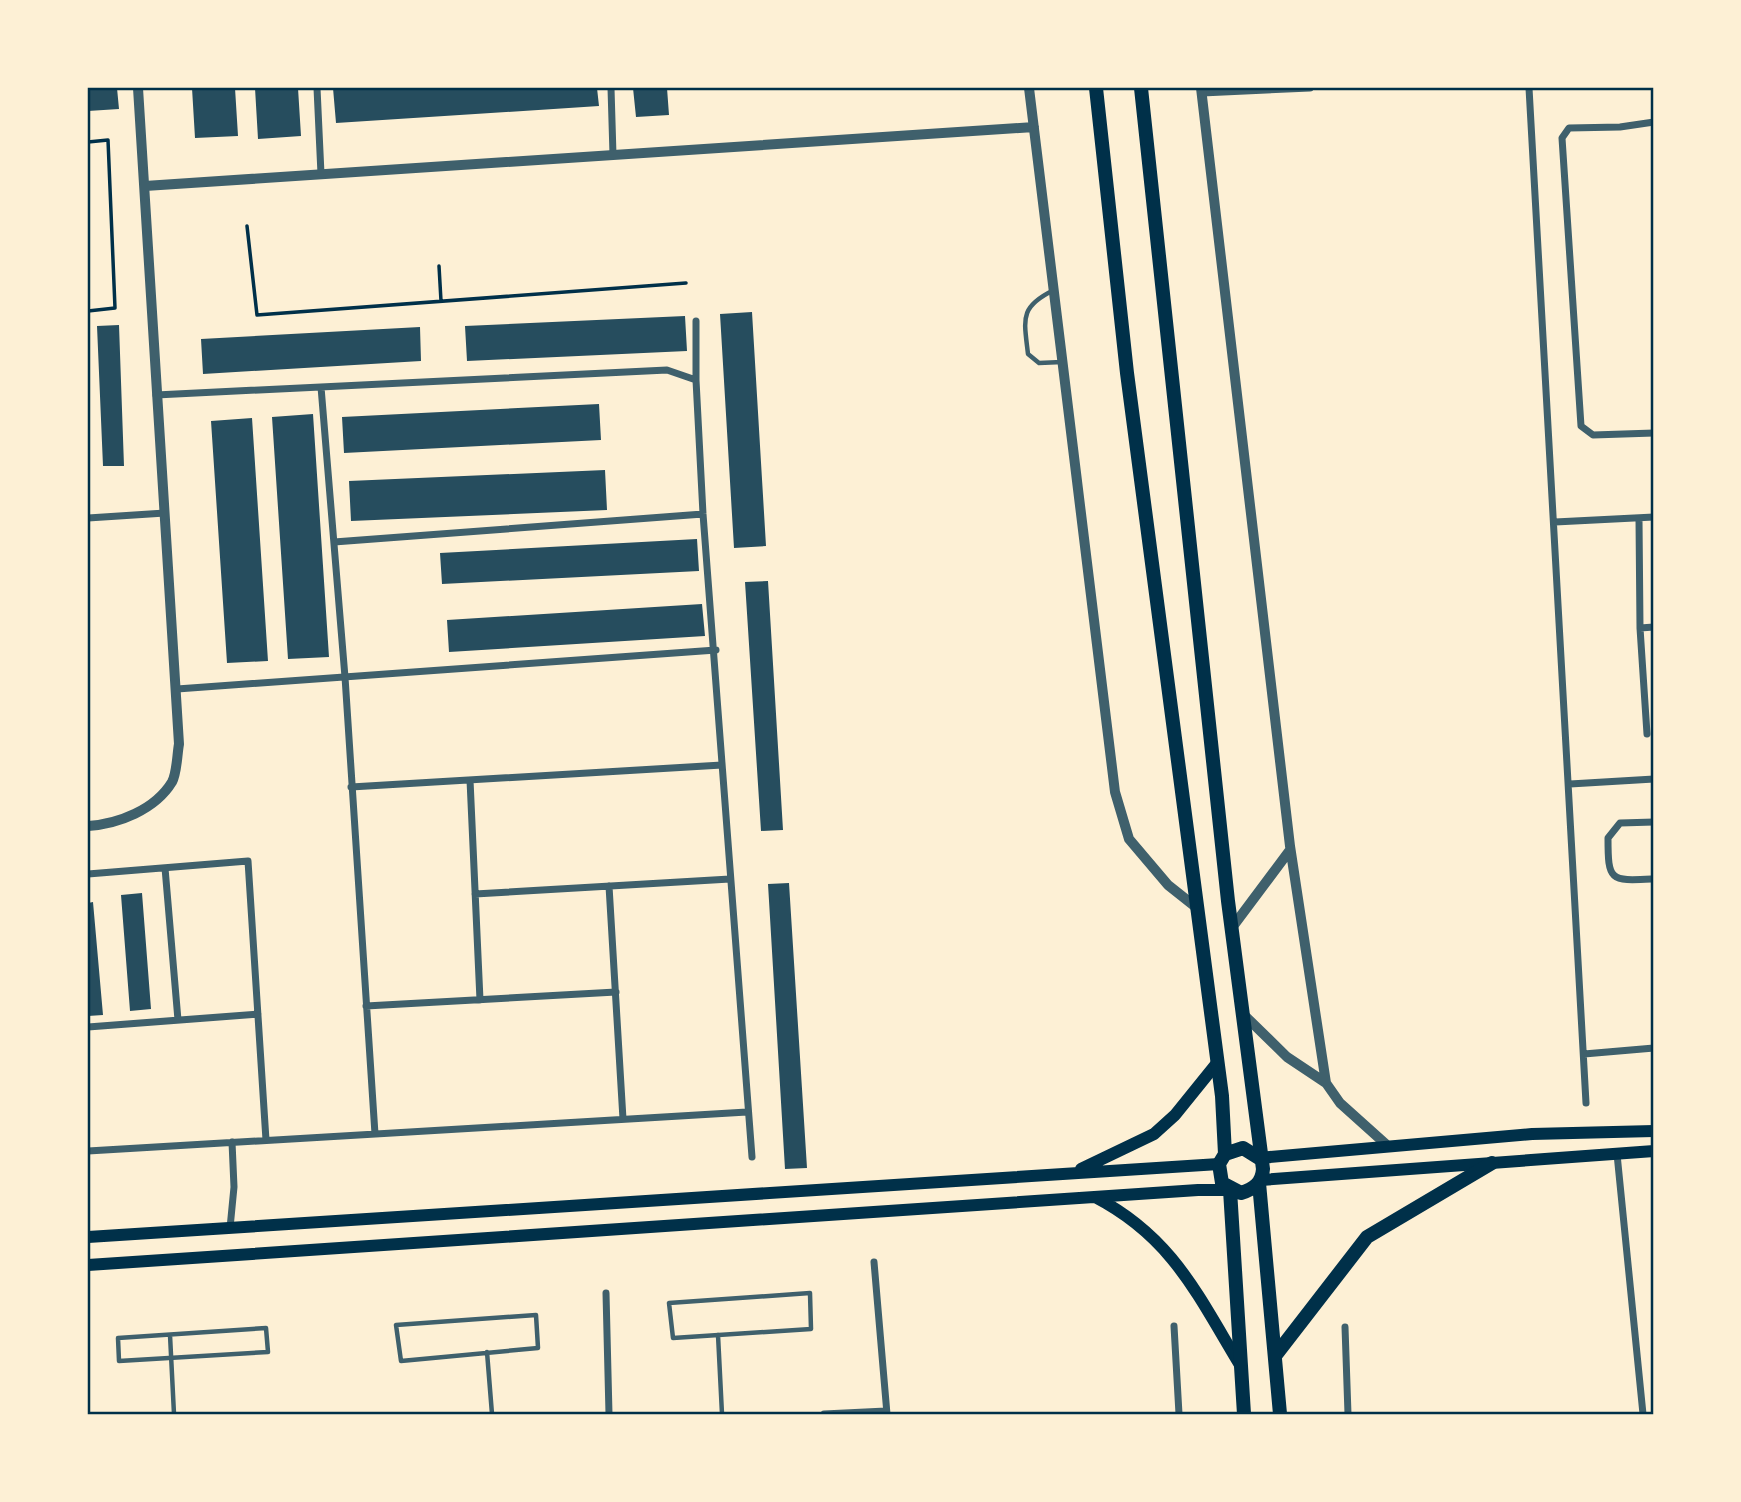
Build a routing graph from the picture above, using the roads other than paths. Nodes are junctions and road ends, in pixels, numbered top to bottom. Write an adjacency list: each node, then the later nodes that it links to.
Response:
1 (138, 88): 14 (street)
2 (317, 88): 13 (street)
3 (611, 88): 12 (street)
4 (1030, 88): 11 (street)
5 (1096, 88): 49 (highway)
6 (1141, 88): 50 (highway)
7 (1310, 88): 9 (street)
8 (1529, 88): 27 (street)
9 (1202, 90): 42 (street)
10 (1654, 122): 21 (street)
11 (1034, 127): 12 (street); 15 (street)
12 (614, 155): 13 (street)
13 (321, 174): 14 (street)
14 (145, 186): 20 (street)
15 (1054, 289): 17 (street); 17 (lane)
16 (696, 321): 18 (street)
17 (1063, 362): 49 (street)
18 (696, 380): 19 (street); 23 (street)
19 (321, 387): 20 (street); 28 (street)
20 (156, 395): 22 (street)
21 (1654, 433)
22 (165, 513): 25 (street); 33 (street)
23 (703, 514): 28 (street); 31 (street)
24 (1654, 517): 26 (street)
25 (88, 518)
26 (1639, 519): 27 (street); 30 (street)
27 (1555, 522): 38 (street)
28 (334, 542): 32 (street)
29 (1654, 627): 30 (street)
30 (1640, 628): 34 (street)
31 (716, 650): 32 (street); 35 (street)
32 (345, 677): 33 (street); 39 (street)
33 (177, 689): 41 (street)
34 (1647, 734)
35 (722, 765): 37 (street); 45 (street)
36 (1654, 779): 38 (street)
37 (470, 780): 39 (street); 48 (street)
38 (1570, 784): 59 (street)
39 (351, 787): 53 (street)
40 (1654, 822): 46 (street)
41 (88, 826)
42 (1290, 850): 50 (street); 61 (street)
43 (166, 868): 44 (street); 55 (street); 56 (street)
44 (88, 874)
45 (730, 879): 47 (street); 63 (street)
46 (1654, 879)
47 (609, 886): 48 (street); 51 (street)
48 (475, 894): 52 (street)
49 (1197, 908): 60 (highway)
50 (1231, 929): 54 (highway)
51 (616, 992): 52 (street); 64 (street)
52 (480, 1000): 53 (street)
53 (366, 1006): 66 (street)
54 (1241, 1012): 61 (street); 74 (highway)
55 (258, 1014): 56 (street); 67 (street)
56 (178, 1020): 57 (street)
57 (88, 1027)
58 (1654, 1048): 59 (street)
59 (1584, 1054): 62 (street)
60 (1217, 1063): 75 (highway); 77 (main road)
61 (1326, 1083): 69 (street)
62 (1586, 1103)
63 (747, 1112): 64 (street); 73 (street)
64 (624, 1119): 66 (street)
65 (1654, 1131): 69 (main road)
66 (375, 1134): 67 (street)
67 (266, 1140): 68 (street)
68 (232, 1142): 70 (street); 81 (street)
69 (1389, 1147): 74 (main road)
70 (88, 1151)
71 (1654, 1152): 72 (main road)
72 (1617, 1154): 76 (main road); 104 (street)
73 (752, 1157)
74 (1259, 1158): 75 (highway); 78 (highway)
75 (1222, 1159): 77 (main road); 79 (highway)
76 (1492, 1163): 78 (main road); 91 (highway)
77 (1071, 1174): 81 (main road)
78 (1260, 1182): 79 (highway); 91 (highway)
79 (1230, 1190): 80 (main road); 93 (highway)
80 (1095, 1196): 84 (main road); 93 (main road)
81 (230, 1228): 82 (main road)
82 (88, 1237)
83 (874, 1262): 94 (street)
84 (88, 1265)
85 (606, 1293): 97 (street)
86 (1174, 1326): 100 (street)
87 (1345, 1327): 103 (street)
88 (170, 1335): 92 (lane); 92 (lane); 92 (lane)
89 (718, 1335): 89 (lane); 98 (lane)
90 (487, 1352): 90 (lane); 96 (lane)
91 (1275, 1356): 102 (highway)
92 (171, 1357): 95 (lane)
93 (1241, 1367): 101 (highway)
94 (886, 1413): 99 (street)
95 (174, 1415)
96 (492, 1415)
97 (610, 1415)
98 (722, 1415)
99 (824, 1415)
100 (1180, 1415)
101 (1244, 1415)
102 (1280, 1415)
103 (1348, 1415)
104 (1643, 1415)

